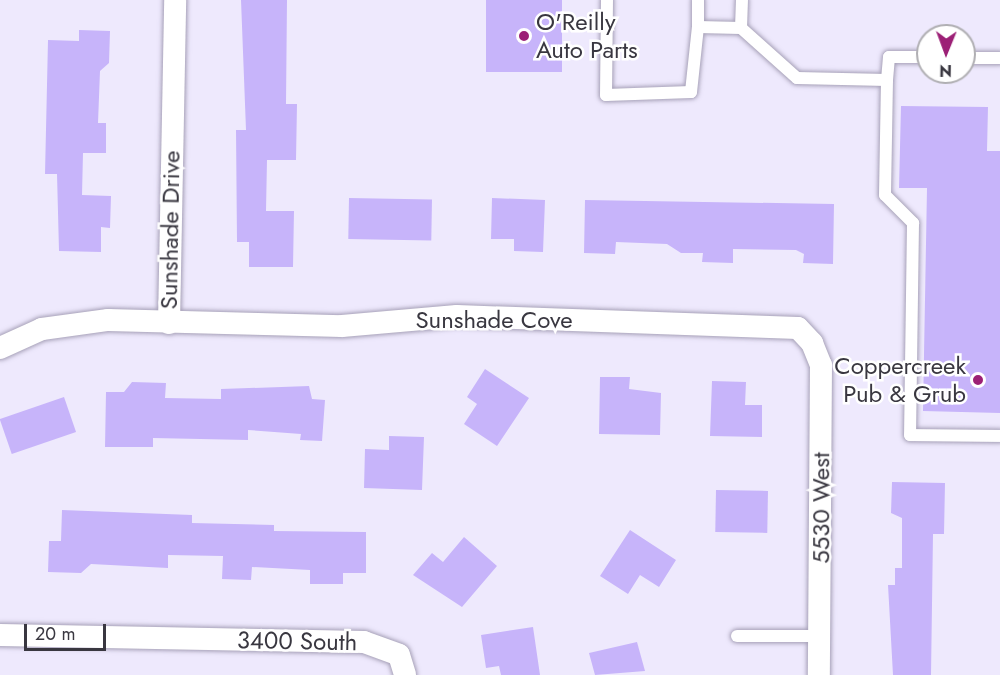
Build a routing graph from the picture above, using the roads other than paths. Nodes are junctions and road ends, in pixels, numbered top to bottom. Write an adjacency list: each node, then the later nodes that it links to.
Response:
1 (175, 0): 11 (street, Sunshade Drive)
2 (607, 0): 5 (lane)
3 (698, 0): 5 (lane)
4 (742, 0): 6 (lane)
5 (698, 27): 6 (lane)
6 (741, 28): 10 (lane)
7 (916, 57): 10 (lane)
8 (976, 58): 9 (lane)
9 (1000, 58)
10 (887, 80): 14 (lane)
11 (169, 323): 12 (street, Sunshade Cove); 13 (street, Sunshade Drive)
12 (812, 343): 17 (street, 5530 West)
13 (0, 348)
14 (1000, 436)
15 (0, 635): 18 (street, 3400 South)
16 (737, 636): 17 (lane)
17 (820, 636): 19 (street, 5530 West)
18 (405, 670)
19 (819, 675)

